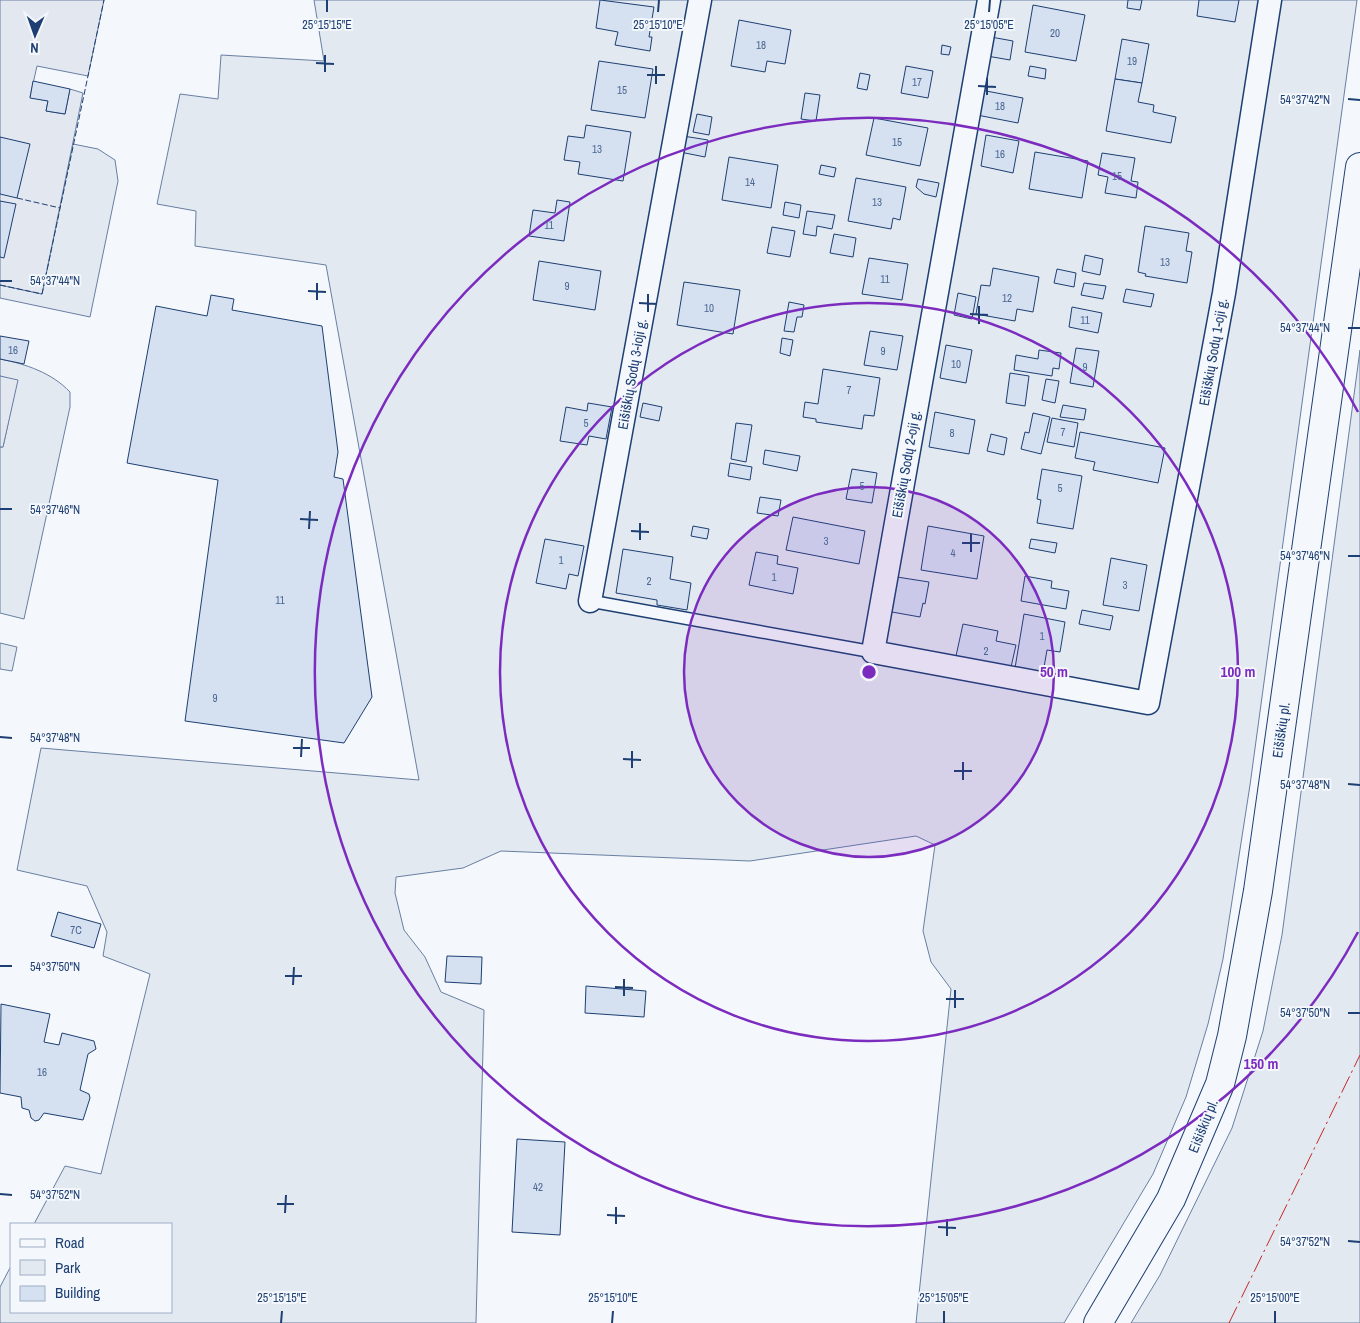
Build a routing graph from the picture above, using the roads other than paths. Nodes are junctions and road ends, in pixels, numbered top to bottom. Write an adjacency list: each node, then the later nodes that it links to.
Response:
1 (700, 0): 5 (street, Eišiškių Sodų 3-ioji g.)
2 (989, 0): 6 (street, Eišiškių Sodų 2-oji g.)
3 (1270, 0): 6 (street, Eišiškių Sodų 1-oji g.)
4 (1360, 166): 7 (main road, Eišiškių pl.)
5 (590, 601): 6 (lane)
6 (873, 652)
7 (1098, 1323)

